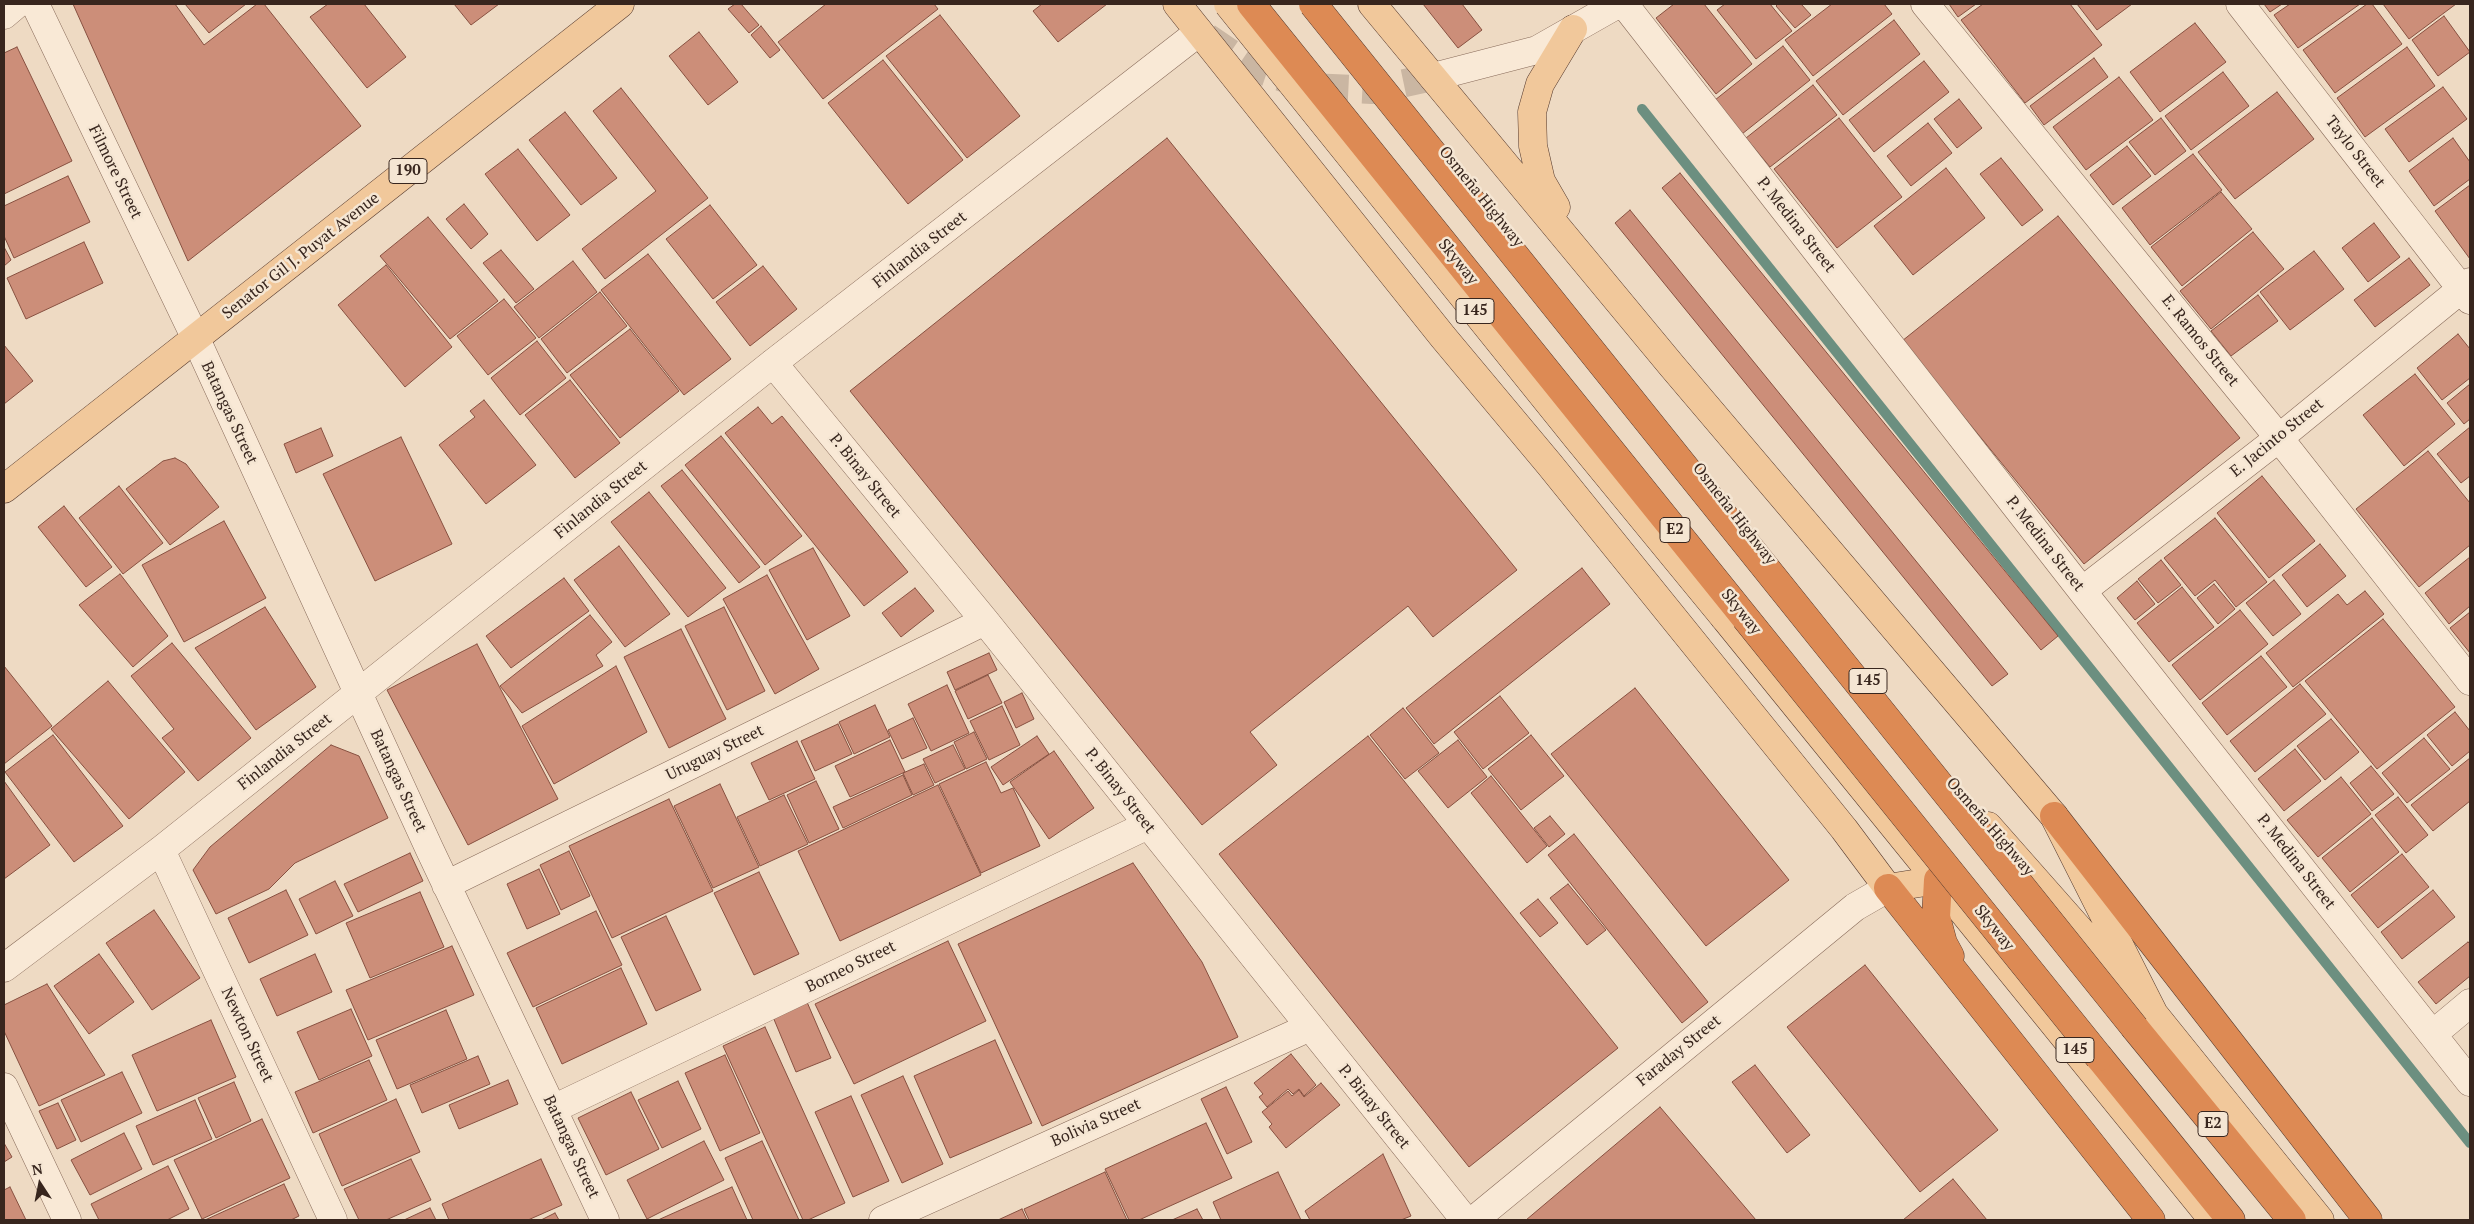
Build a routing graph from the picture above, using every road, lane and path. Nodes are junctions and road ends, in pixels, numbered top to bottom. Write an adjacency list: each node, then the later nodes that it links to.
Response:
1 (17, 4): 14 (street)
2 (35, 4): 20 (street, Filmore Street)
3 (620, 4): 20 (main road, Senator Gil J. Puyat Avenue / 190)
4 (1177, 4): 16 (main road)
5 (1228, 4): 31 (main road, 145, bridge)
6 (1250, 4): 51 (highway, Skyway / E2, bridge)
7 (1312, 4): 52 (highway, E2, bridge)
8 (1325, 4): 37 (main road, Osmeña Highway / 145)
9 (1372, 4): 17 (main road, Osmeña Highway)
10 (1618, 4): 15 (street)
11 (1624, 4): 24 (street, P. Medina Street)
12 (1925, 4): 22 (street, E. Ramos Street)
13 (2240, 4): 19 (street, Taylo Street)
14 (4, 15)
15 (1573, 29): 17 (street); 18 (main road)
16 (1199, 32): 21 (street, Finlandia Street); 33 (main road)
17 (1433, 77): 18 (main road, Osmeña Highway)
18 (1591, 266): 28 (main road, Osmeña Highway)
19 (2467, 290): 22 (street, E. Jacinto Street)
20 (196, 339): 23 (main road, Senator Gil J. Puyat Avenue / 190); 27 (street, Batangas Street)
21 (773, 363): 25 (street, P. Binay Street); 27 (street, Finlandia Street)
22 (2279, 438): 24 (street, E. Jacinto Street); 26 (street, E. Ramos Street)
23 (4, 489)
24 (2082, 591): 39 (street, P. Medina Street)
25 (985, 621): 29 (street, P. Binay Street); 32 (street, Uruguay Street)
26 (2470, 681)
27 (358, 694): 30 (street, Finlandia Street); 32 (street, Batangas Street)
28 (2054, 816): 37 (main road, Osmeña Highway); 54 (highway)
29 (1148, 825): 38 (street, P. Binay Street); 42 (street, Borneo Street)
30 (161, 850): 34 (street, Finlandia Street); 44 (street, Newton Street)
31 (1938, 880): 33 (main road); 35 (highway); 50 (main road, 145)
32 (446, 885): 42 (street, Batangas Street)
33 (1888, 888): 35 (highway); 48 (street, Faraday Street)
34 (4, 968)
35 (1967, 990): 49 (highway)
36 (2470, 1004): 39 (street)
37 (2154, 1014): 53 (main road, Osmeña Highway / 145)
38 (1310, 1027): 46 (street, Bolivia Street); 47 (street, P. Binay Street)
39 (2433, 1034): 40 (street, P. Medina Street)
40 (2470, 1082)
41 (4, 1087): 43 (street)
42 (553, 1109): 45 (street, Batangas Street)
43 (67, 1220)
44 (333, 1220)
45 (606, 1220)
46 (883, 1220)
47 (1465, 1220)
48 (1474, 1220)
49 (2150, 1220)
50 (2213, 1220)
51 (2231, 1220)
52 (2292, 1220)
53 (2320, 1220)
54 (2368, 1220)

